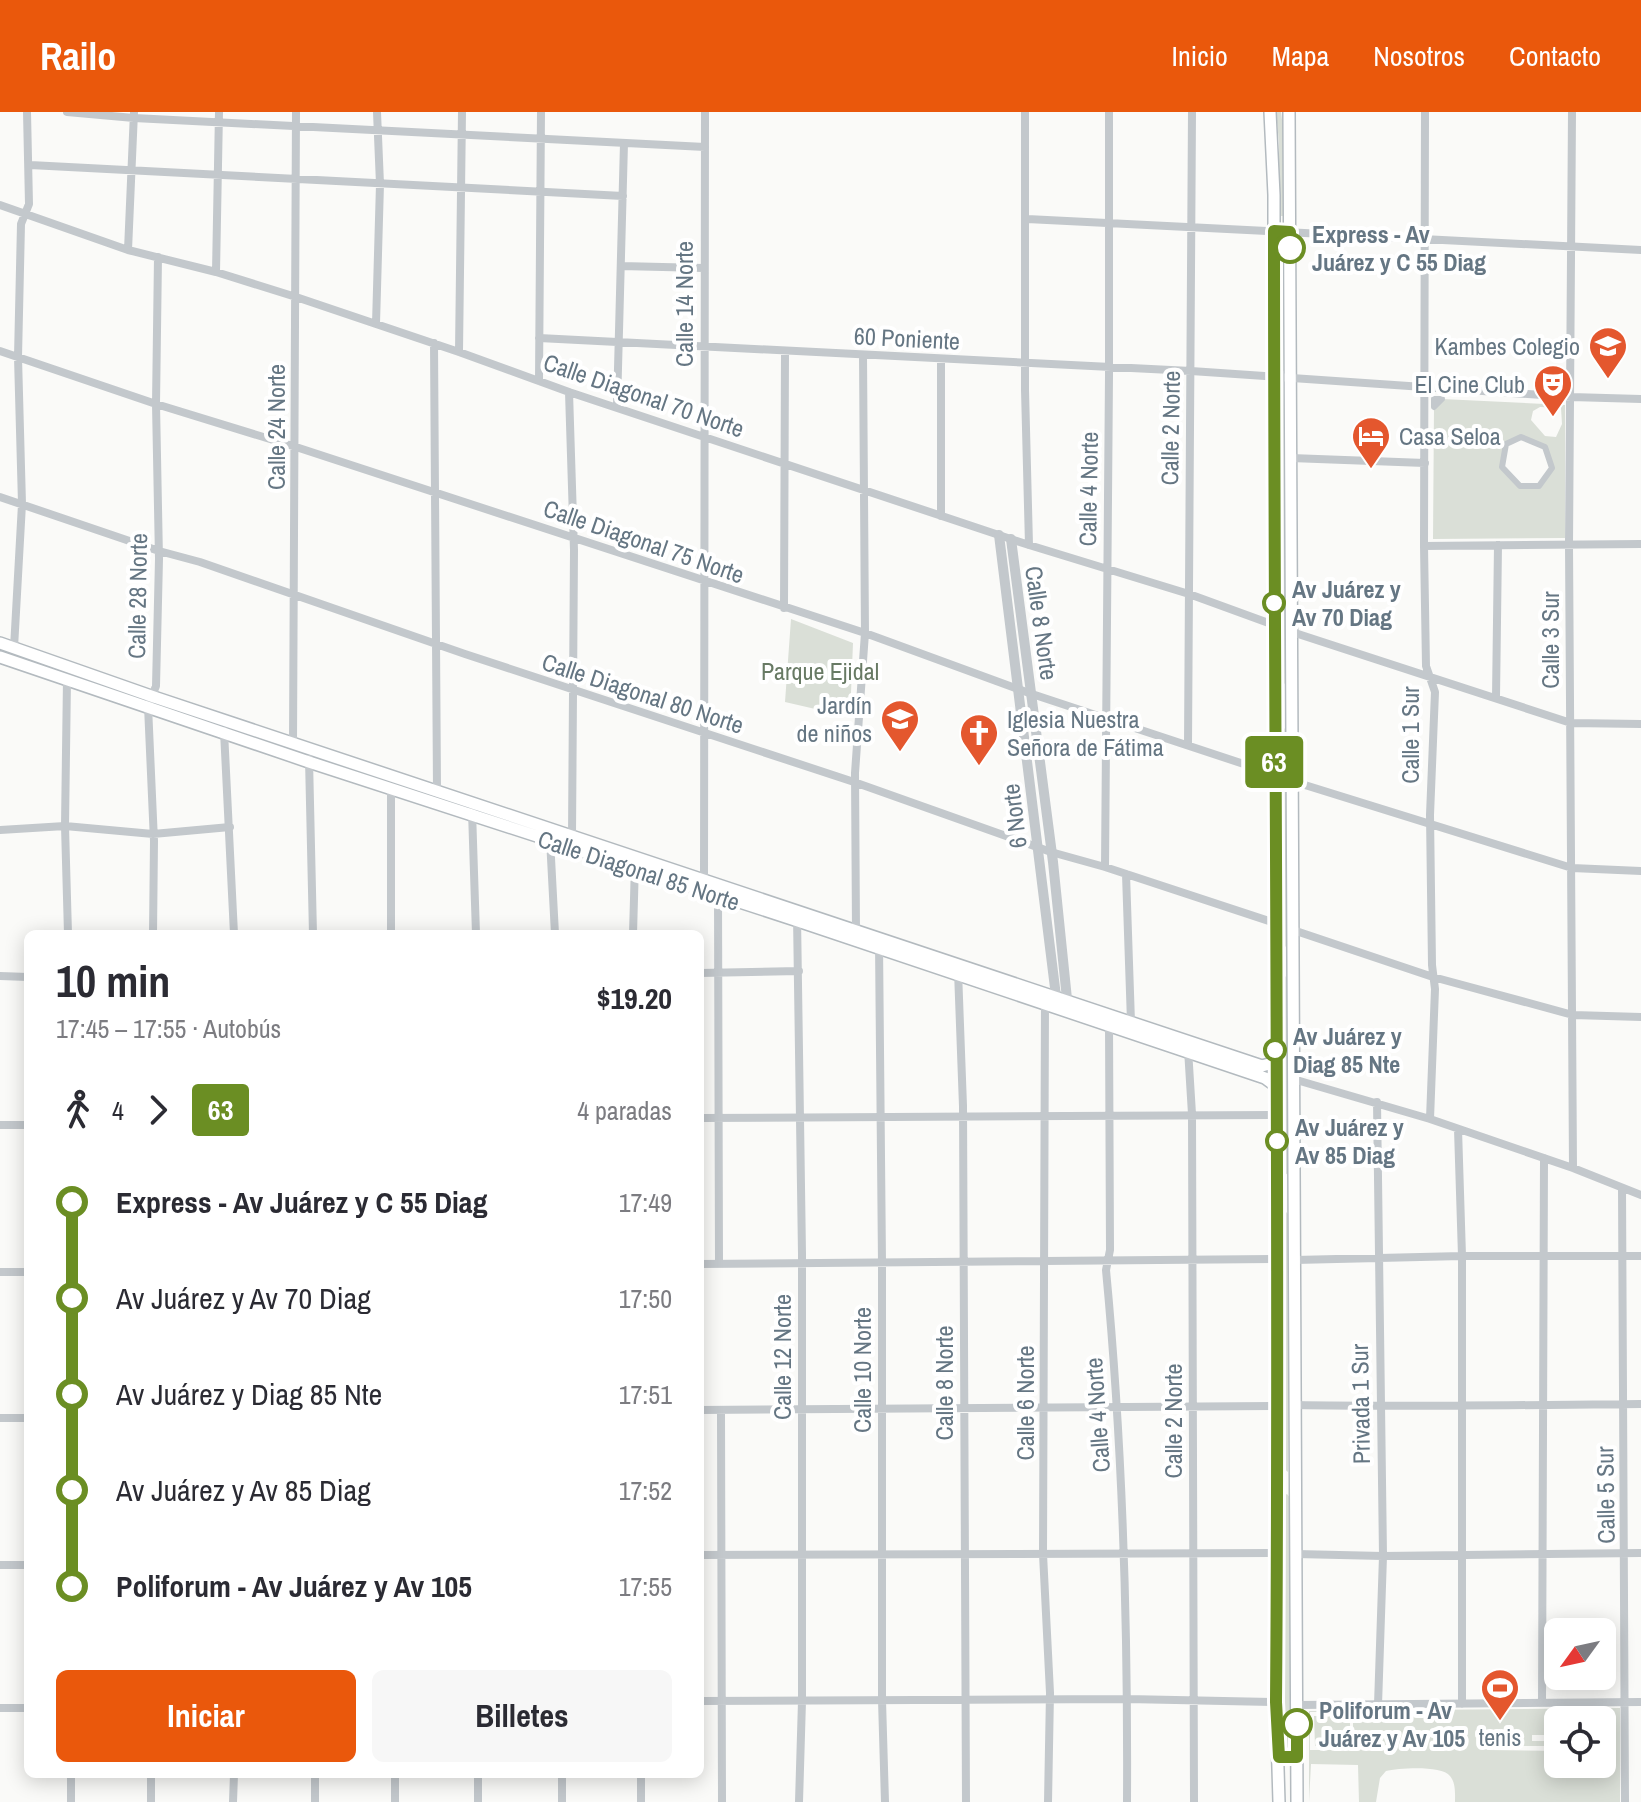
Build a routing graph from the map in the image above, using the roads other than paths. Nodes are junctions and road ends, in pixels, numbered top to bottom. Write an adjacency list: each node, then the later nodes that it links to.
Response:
1 (27, 112): 23 (street)
2 (67, 112): 15 (street)
3 (296, 112): 17 (street, Calle 24 Norte)
4 (377, 112): 18 (street)
5 (462, 112): 19 (street)
6 (541, 112): 20 (street)
7 (705, 112): 22 (street, Calle 14 Norte)
8 (1025, 112): 33 (street)
9 (1109, 112): 34 (street, Calle 4 Norte)
10 (1192, 112): 35 (street, Calle 2 Norte)
11 (1270, 112): 36 (main road)
12 (1289, 112): 37 (main road)
13 (1425, 112): 38 (street, Calle 1 Sur)
14 (1572, 112): 39 (street, Calle 3 Sur)
15 (134, 115): 16 (street); 24 (street)
16 (218, 117): 17 (street); 25 (street)
17 (297, 126): 18 (street); 26 (street, Calle 24 Norte)
18 (378, 129): 19 (street); 27 (street)
19 (463, 134): 20 (street); 28 (street)
20 (541, 138): 21 (street); 29 (street)
21 (624, 143): 22 (street); 30 (street)
22 (705, 147): 44 (street, Calle 14 Norte)
23 (30, 165): 24 (street); 32 (street)
24 (133, 170): 25 (street); 40 (street)
25 (217, 174): 26 (street); 45 (street)
26 (298, 179): 27 (street); 46 (street, Calle 24 Norte)
27 (380, 184): 28 (street); 47 (street)
28 (462, 187): 29 (street); 53 (street)
29 (541, 191): 30 (street); 48 (street)
30 (623, 196): 43 (street)
31 (0, 205): 32 (street, Calle Diagonal 70 Norte)
32 (27, 214): 40 (street, Calle Diagonal 70 Norte); 56 (street)
33 (1027, 219): 34 (street); 58 (street)
34 (1110, 224): 35 (street); 59 (street, Calle 4 Norte)
35 (1192, 229): 36 (street); 60 (street, Calle 2 Norte)
36 (1274, 231): 37 (street); 61 (main road)
37 (1290, 232): 38 (street); 62 (main road)
38 (1425, 239): 39 (street); 64 (street, Calle 1 Sur)
39 (1570, 248): 41 (street); 66 (street, Calle 3 Sur)
40 (128, 250): 42 (street, Calle Diagonal 70 Norte)
41 (1641, 250)
42 (158, 257): 45 (street, Calle Diagonal 70 Norte); 68 (street, Calle 28 Norte)
43 (621, 266): 44 (street); 50 (street)
44 (704, 268): 51 (street, Calle 14 Norte)
45 (216, 272): 46 (street, Calle Diagonal 70 Norte)
46 (296, 297): 47 (street, Calle Diagonal 70 Norte); 71 (street, Calle 24 Norte)
47 (376, 324): 49 (street, Calle Diagonal 70 Norte)
48 (539, 338): 50 (street, 60 Poniente); 63 (street)
49 (434, 343): 53 (street, Calle Diagonal 70 Norte); 77 (street)
50 (618, 344): 51 (street, 60 Poniente); 69 (street)
51 (704, 347): 54 (street, 60 Poniente); 70 (street, Calle 14 Norte)
52 (0, 351): 56 (street, Calle Diagonal 75 Norte)
53 (459, 352): 63 (street, Calle Diagonal 70 Norte)
54 (785, 353): 55 (street, 60 Poniente); 73 (street)
55 (863, 355): 57 (street, 60 Poniente); 76 (street)
56 (18, 357): 68 (street, Calle Diagonal 75 Norte); 79 (street)
57 (941, 360): 58 (street, 60 Poniente); 80 (street)
58 (1025, 364): 59 (street, 60 Poniente); 84 (street)
59 (1109, 368): 60 (street, 60 Poniente); 89 (street, Calle 4 Norte)
60 (1191, 371): 61 (street, 60 Poniente); 91 (street, Calle 2 Norte)
61 (1273, 378): 62 (street, 60 Poniente); 94 (main road)
62 (1290, 379): 64 (street, 60 Poniente); 72 (main road)
63 (539, 381): 65 (street, Calle Diagonal 70 Norte)
64 (1426, 386): 66 (street, 60 Poniente); 74 (street, Calle 1 Sur)
65 (569, 392): 69 (street, Calle Diagonal 70 Norte); 81 (street)
66 (1571, 397): 67 (street, 60 Poniente); 86 (street, Calle 3 Sur)
67 (1641, 399)
68 (156, 404): 71 (street, Calle Diagonal 75 Norte); 88 (street, Calle 28 Norte)
69 (617, 406): 70 (street, Calle Diagonal 70 Norte)
70 (703, 436): 73 (street, Calle Diagonal 70 Norte); 90 (street, Calle 14 Norte)
71 (296, 447): 77 (street, Calle Diagonal 75 Norte); 92 (street, Calle 24 Norte)
72 (1291, 458): 74 (street); 95 (main road)
73 (786, 463): 76 (street, Calle Diagonal 70 Norte); 93 (street)
74 (1425, 463): 87 (street, Calle 1 Sur)
75 (1539, 486): 75 (street)
76 (865, 491): 80 (street, Calle Diagonal 70 Norte); 96 (street)
77 (436, 492): 81 (street, Calle Diagonal 75 Norte); 98 (street)
78 (0, 497): 79 (street, Calle Diagonal 80 Norte)
79 (22, 504): 88 (street, Calle Diagonal 80 Norte); 99 (street)
80 (941, 516): 82 (street, Calle Diagonal 70 Norte)
81 (573, 537): 90 (street, Calle Diagonal 75 Norte); 106 (street)
82 (1005, 537): 84 (street, Calle Diagonal 70 Norte); 105 (street, 6 Norte); 107 (street, Calle 8 Norte)
83 (1641, 544): 86 (street)
84 (1029, 545): 89 (street, Calle Diagonal 70 Norte)
85 (1498, 545): 86 (street); 87 (street); 108 (street)
86 (1569, 545): 111 (street, Calle 3 Sur)
87 (1424, 546): 101 (street, Calle 1 Sur)
88 (159, 551): 92 (street, Calle Diagonal 80 Norte); 109 (street, Calle 28 Norte)
89 (1107, 567): 91 (street, Calle Diagonal 70 Norte); 110 (street, Calle 4 Norte)
90 (703, 582): 93 (street, Calle Diagonal 75 Norte); 116 (street, Calle 14 Norte)
91 (1189, 594): 94 (street, Calle Diagonal 70 Norte); 118 (street, Calle 2 Norte)
92 (294, 595): 98 (street, Calle Diagonal 80 Norte); 117 (street, Calle 24 Norte)
93 (784, 608): 96 (street, Calle Diagonal 75 Norte)
94 (1274, 625): 103 (main road)
95 (1292, 632): 101 (street); 104 (main road)
96 (865, 633): 105 (street, Calle Diagonal 75 Norte); 123 (street)
97 (0, 643): 99 (main road, Calle Diagonal 85 Norte)
98 (436, 644): 106 (street, Calle Diagonal 80 Norte); 125 (street)
99 (14, 648): 109 (main road, Calle Diagonal 85 Norte)
100 (0, 657): 102 (main road, Calle Diagonal 85 Norte)
101 (1430, 675): 108 (street); 127 (street, Calle 1 Sur)
102 (67, 679): 109 (main road, Calle Diagonal 85 Norte); 128 (street)
103 (1274, 681): 104 (main road); 113 (main road)
104 (1291, 683): 114 (main road)
105 (1019, 689): 107 (street, Calle Diagonal 75 Norte); 134 (street, 6 Norte)
106 (572, 690): 116 (street, Calle Diagonal 80 Norte); 133 (street)
107 (1032, 694): 110 (street, Calle Diagonal 75 Norte); 135 (street, Calle 8 Norte)
108 (1496, 697): 111 (street)
109 (151, 701): 115 (main road, Calle Diagonal 85 Norte); 117 (main road, Calle Diagonal 85 Norte); 131 (street, Calle 28 Norte)
110 (1106, 719): 118 (street, Calle Diagonal 75 Norte); 137 (street, Calle 4 Norte)
111 (1571, 723): 112 (street); 138 (street, Calle 3 Sur)
112 (1641, 724)
113 (1274, 725): 114 (main road); 121 (main road)
114 (1292, 727): 122 (main road)
115 (224, 731): 120 (main road, Calle Diagonal 85 Norte); 129 (street)
116 (704, 734): 123 (street, Calle Diagonal 80 Norte); 141 (street, Calle 14 Norte)
117 (293, 743): 119 (main road, Calle Diagonal 85 Norte)
118 (1188, 745): 121 (street, Calle Diagonal 75 Norte)
119 (309, 748): 120 (street); 125 (main road, Calle Diagonal 85 Norte)
120 (309, 762): 124 (main road, Calle Diagonal 85 Norte); 148 (street)
121 (1274, 774): 144 (main road)
122 (1292, 781): 127 (street); 153 (main road)
123 (854, 782): 134 (street, Calle Diagonal 80 Norte); 154 (street)
124 (391, 788): 126 (main road, Calle Diagonal 85 Norte); 149 (street)
125 (437, 790): 126 (main road, Calle Diagonal 85 Norte)
126 (472, 809): 132 (main road, Calle Diagonal 85 Norte); 150 (street)
127 (1430, 822): 138 (street); 165 (street, Calle 1 Sur)
128 (65, 826): 130 (street); 131 (street); 145 (street)
129 (230, 827): 131 (street); 147 (street)
130 (0, 830)
131 (153, 834): 146 (street, Calle 28 Norte)
132 (550, 835): 133 (main road, Calle Diagonal 85 Norte); 136 (main road, Calle Diagonal 85 Norte); 151 (street)
133 (572, 836): 136 (main road, Calle Diagonal 85 Norte)
134 (1038, 846): 135 (street, Calle Diagonal 80 Norte); 167 (street, 6 Norte)
135 (1051, 852): 137 (street, Calle Diagonal 80 Norte); 167 (street, Calle 8 Norte)
136 (635, 864): 141 (main road, Calle Diagonal 85 Norte); 142 (main road, Calle Diagonal 85 Norte); 152 (street)
137 (1105, 867): 140 (street, Calle Diagonal 80 Norte)
138 (1572, 868): 139 (street); 169 (street, Calle 3 Sur)
139 (1641, 871)
140 (1126, 874): 144 (street, Calle Diagonal 80 Norte); 171 (street)
141 (704, 880): 143 (main road, Calle Diagonal 85 Norte)
142 (718, 895): 143 (main road, Calle Diagonal 85 Norte); 160 (street)
143 (797, 916): 154 (main road, Calle Diagonal 85 Norte); 156 (main road, Calle Diagonal 85 Norte); 159 (street, Calle 12 Norte)
144 (1275, 923): 155 (main road)
145 (68, 930)
146 (153, 930)
147 (234, 930)
148 (313, 930)
149 (391, 930)
150 (476, 930)
151 (555, 930)
152 (633, 930)
153 (1293, 930): 157 (main road); 165 (street)
154 (856, 931): 156 (main road, Calle Diagonal 85 Norte)
155 (1275, 941): 157 (main road); 162 (main road)
156 (879, 944): 158 (main road, Calle Diagonal 85 Norte); 179 (street, Calle 10 Norte)
157 (1293, 945): 166 (main road)
158 (958, 970): 167 (main road, Calle Diagonal 85 Norte); 168 (main road, Calle Diagonal 85 Norte); 180 (street, Calle 8 Norte)
159 (799, 971): 160 (street); 184 (street, Calle 12 Norte)
160 (716, 972): 161 (street); 185 (street)
161 (704, 973)
162 (1275, 975): 166 (main road); 174 (main road)
163 (0, 976): 164 (street)
164 (24, 977)
165 (1433, 977): 169 (street); 187 (street, Calle 1 Sur)
166 (1292, 978): 175 (main road)
167 (1062, 998): 171 (main road, Calle Diagonal 85 Norte)
168 (1045, 1004): 172 (main road, Calle Diagonal 85 Norte); 181 (street, Calle 6 Norte)
169 (1573, 1015): 170 (street); 192 (street, Calle 3 Sur)
170 (1641, 1017)
171 (1131, 1022): 173 (main road, Calle Diagonal 85 Norte)
172 (1109, 1025): 173 (main road, Calle Diagonal 85 Norte); 182 (street, Calle 4 Norte)
173 (1188, 1046): 174 (main road, Calle Diagonal 85 Norte); 176 (main road, Calle Diagonal 85 Norte); 178 (street, Calle 2 Norte)
174 (1276, 1062): 176 (main road)
175 (1293, 1079): 177 (street); 194 (main road)
176 (1276, 1086): 183 (main road)
177 (1377, 1102): 187 (street); 202 (street, Privada 1 Sur)
178 (1192, 1114): 182 (street); 183 (street); 204 (street, Calle 2 Norte)
179 (880, 1115): 180 (street); 184 (street); 209 (street, Calle 10 Norte)
180 (962, 1115): 181 (street); 210 (street, Calle 8 Norte)
181 (1045, 1115): 182 (street); 208 (street, Calle 6 Norte)
182 (1109, 1115): 206 (street, Calle 4 Norte)
183 (1276, 1115): 193 (main road)
184 (800, 1116): 185 (street); 213 (street, Calle 12 Norte)
185 (719, 1117): 186 (street); 212 (street)
186 (704, 1118)
187 (1430, 1119): 190 (street)
188 (0, 1125): 189 (street)
189 (24, 1125)
190 (1458, 1129): 191 (street); 199 (street)
191 (1544, 1158): 192 (street); 200 (street)
192 (1573, 1168): 195 (street)
193 (1277, 1172): 194 (main road); 197 (main road)
194 (1293, 1175): 198 (main road)
195 (1622, 1188): 196 (street); 203 (street, Calle 5 Sur)
196 (1641, 1195)
197 (1278, 1215): 198 (main road); 205 (main road)
198 (1294, 1216): 207 (main road)
199 (1462, 1256): 200 (street); 202 (street); 225 (street)
200 (1542, 1256): 203 (street); 216 (street)
201 (1641, 1256): 203 (street)
202 (1378, 1257): 207 (street); 221 (street, Privada 1 Sur)
203 (1622, 1257): 217 (street, Calle 5 Sur)
204 (1192, 1259): 205 (street); 206 (street); 224 (street, Calle 2 Norte)
205 (1277, 1259): 220 (main road)
206 (1107, 1260): 208 (street); 223 (street, Calle 4 Norte)
207 (1295, 1260): 219 (main road)
208 (1045, 1261): 210 (street); 222 (street, Calle 6 Norte)
209 (882, 1263): 210 (street); 213 (street); 227 (street, Calle 10 Norte)
210 (964, 1263): 228 (street, Calle 8 Norte)
211 (704, 1264): 212 (street)
212 (719, 1264): 213 (street)
213 (802, 1264): 226 (street, Calle 12 Norte)
214 (0, 1272): 215 (street)
215 (24, 1272)
216 (1544, 1403): 217 (street); 225 (street); 241 (street)
217 (1624, 1404): 218 (street); 242 (street, Calle 5 Sur)
218 (1641, 1404)
219 (1295, 1405): 221 (street); 234 (main road)
220 (1277, 1406): 224 (street); 233 (main road)
221 (1380, 1406): 225 (street); 251 (street, Privada 1 Sur)
222 (1046, 1407): 223 (street); 228 (street); 246 (street, Calle 6 Norte)
223 (1118, 1407): 224 (street); 247 (street, Calle 4 Norte)
224 (1192, 1407): 250 (street, Calle 2 Norte)
225 (1462, 1407): 240 (street)
226 (802, 1408): 227 (street); 230 (street); 237 (street, Calle 12 Norte)
227 (882, 1408): 228 (street); 245 (street, Calle 10 Norte)
228 (964, 1408): 238 (street, Calle 8 Norte)
229 (704, 1410): 230 (street)
230 (721, 1410): 244 (street)
231 (0, 1418): 232 (street)
232 (24, 1418)
233 (1277, 1470): 234 (main road); 235 (main road)
234 (1295, 1472): 236 (main road)
235 (1278, 1494): 236 (main road); 239 (main road)
236 (1295, 1497): 248 (main road)
237 (801, 1553): 244 (street); 245 (street); 259 (street, Calle 12 Norte)
238 (964, 1553): 245 (street); 246 (street); 260 (street, Calle 8 Norte)
239 (1278, 1553): 250 (street); 262 (main road)
240 (1462, 1553): 241 (street); 251 (street); 266 (street)
241 (1543, 1553): 242 (street); 264 (street)
242 (1625, 1553): 243 (street); 265 (street, Calle 5 Sur)
243 (1641, 1553)
244 (722, 1554): 249 (street); 255 (street)
245 (882, 1554): 256 (street, Calle 10 Norte)
246 (1043, 1554): 247 (street); 257 (street, Calle 6 Norte)
247 (1126, 1554): 250 (street); 254 (street, Calle 4 Norte)
248 (1296, 1554): 251 (street); 267 (main road)
249 (704, 1555)
250 (1193, 1555): 261 (street, Calle 2 Norte)
251 (1383, 1556): 268 (street, Privada 1 Sur)
252 (0, 1565): 253 (street)
253 (24, 1565)
254 (1127, 1699): 257 (street); 261 (street); 294 (street, Calle 4 Norte)
255 (723, 1700): 258 (street); 259 (street); 289 (street)
256 (882, 1700): 259 (street); 260 (street); 291 (street, Calle 10 Norte)
257 (1050, 1700): 260 (street); 293 (street, Calle 6 Norte)
258 (704, 1701)
259 (802, 1701): 290 (street, Calle 12 Norte)
260 (964, 1701): 292 (street, Calle 8 Norte)
261 (1192, 1701): 262 (street); 295 (street, Calle 2 Norte)
262 (1276, 1702): 271 (main road)
263 (1641, 1702): 265 (street)
264 (1542, 1703): 265 (street); 266 (street)
265 (1623, 1703): 298 (street, Calle 5 Sur)
266 (1462, 1704): 268 (street)
267 (1298, 1705): 268 (street); 272 (main road)
268 (1378, 1705)
269 (0, 1708): 270 (street)
270 (24, 1708)
271 (1279, 1757): 272 (main road); 296 (main road)
272 (1297, 1757): 297 (main road)
273 (71, 1778): 281 (street)
274 (151, 1778): 282 (street)
275 (234, 1778): 283 (street)
276 (315, 1778): 284 (street)
277 (395, 1778): 285 (street)
278 (478, 1778): 286 (street)
279 (562, 1778): 287 (street)
280 (641, 1778): 288 (street)
281 (71, 1802)
282 (151, 1802)
283 (233, 1802)
284 (315, 1802)
285 (395, 1802)
286 (478, 1802)
287 (562, 1802)
288 (641, 1802)
289 (722, 1802)
290 (799, 1802)
291 (885, 1802)
292 (966, 1802)
293 (1048, 1802)
294 (1127, 1802)
295 (1194, 1802)
296 (1279, 1802)
297 (1297, 1802)
298 (1625, 1802)

